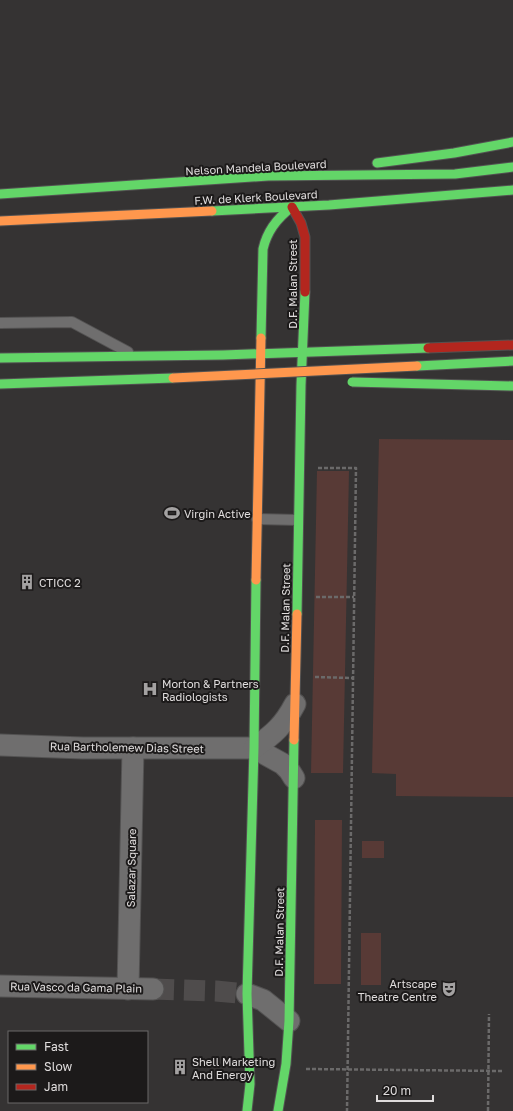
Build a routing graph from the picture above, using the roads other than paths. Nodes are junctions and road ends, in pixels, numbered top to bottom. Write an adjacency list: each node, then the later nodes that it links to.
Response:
1 (513, 142): 2 (main road)
2 (369, 164)
3 (354, 166): 5 (main road)
4 (513, 167): 5 (main road, Nelson Mandela Boulevard)
5 (268, 176): 7 (main road, Nelson Mandela Boulevard)
6 (513, 190): 8 (main road, F.W. de Klerk Boulevard)
7 (0, 194)
8 (292, 207): 9 (main road, F.W. de Klerk Boulevard); 12 (main road, D.F. Malan Street); 13 (main road)
9 (0, 221)
10 (0, 323): 14 (lane)
11 (513, 345): 12 (main road)
12 (303, 352): 13 (main road); 23 (main road, D.F. Malan Street)
13 (261, 354): 14 (main road); 22 (main road)
14 (137, 356): 15 (main road)
15 (0, 358)
16 (513, 361): 17 (main road, bridge)
17 (172, 378): 18 (main road, bridge); 20 (main road)
18 (307, 381)
19 (347, 382): 21 (main road, bridge)
20 (0, 384)
21 (513, 386)
22 (257, 519): 23 (lane); 27 (main road)
23 (298, 520): 24 (main road, D.F. Malan Street)
24 (295, 704): 27 (street); 28 (main road, D.F. Malan Street)
25 (0, 745): 26 (street, Rua Bartholemew Dias Street)
26 (133, 748): 27 (street, Rua Bartholemew Dias Street); 30 (street, Salazar Square)
27 (254, 748): 28 (street, Rua Bartholemew Dias Street); 32 (main road)
28 (294, 778): 33 (main road, D.F. Malan Street)
29 (0, 986): 30 (street, Rua Vasco da Gama Plain)
30 (128, 989): 31 (street, Rua Vasco da Gama Plain)
31 (153, 989)
32 (248, 994): 33 (street); 34 (main road)
33 (289, 1022): 35 (main road, D.F. Malan Street)
34 (247, 1111)
35 (278, 1111)

